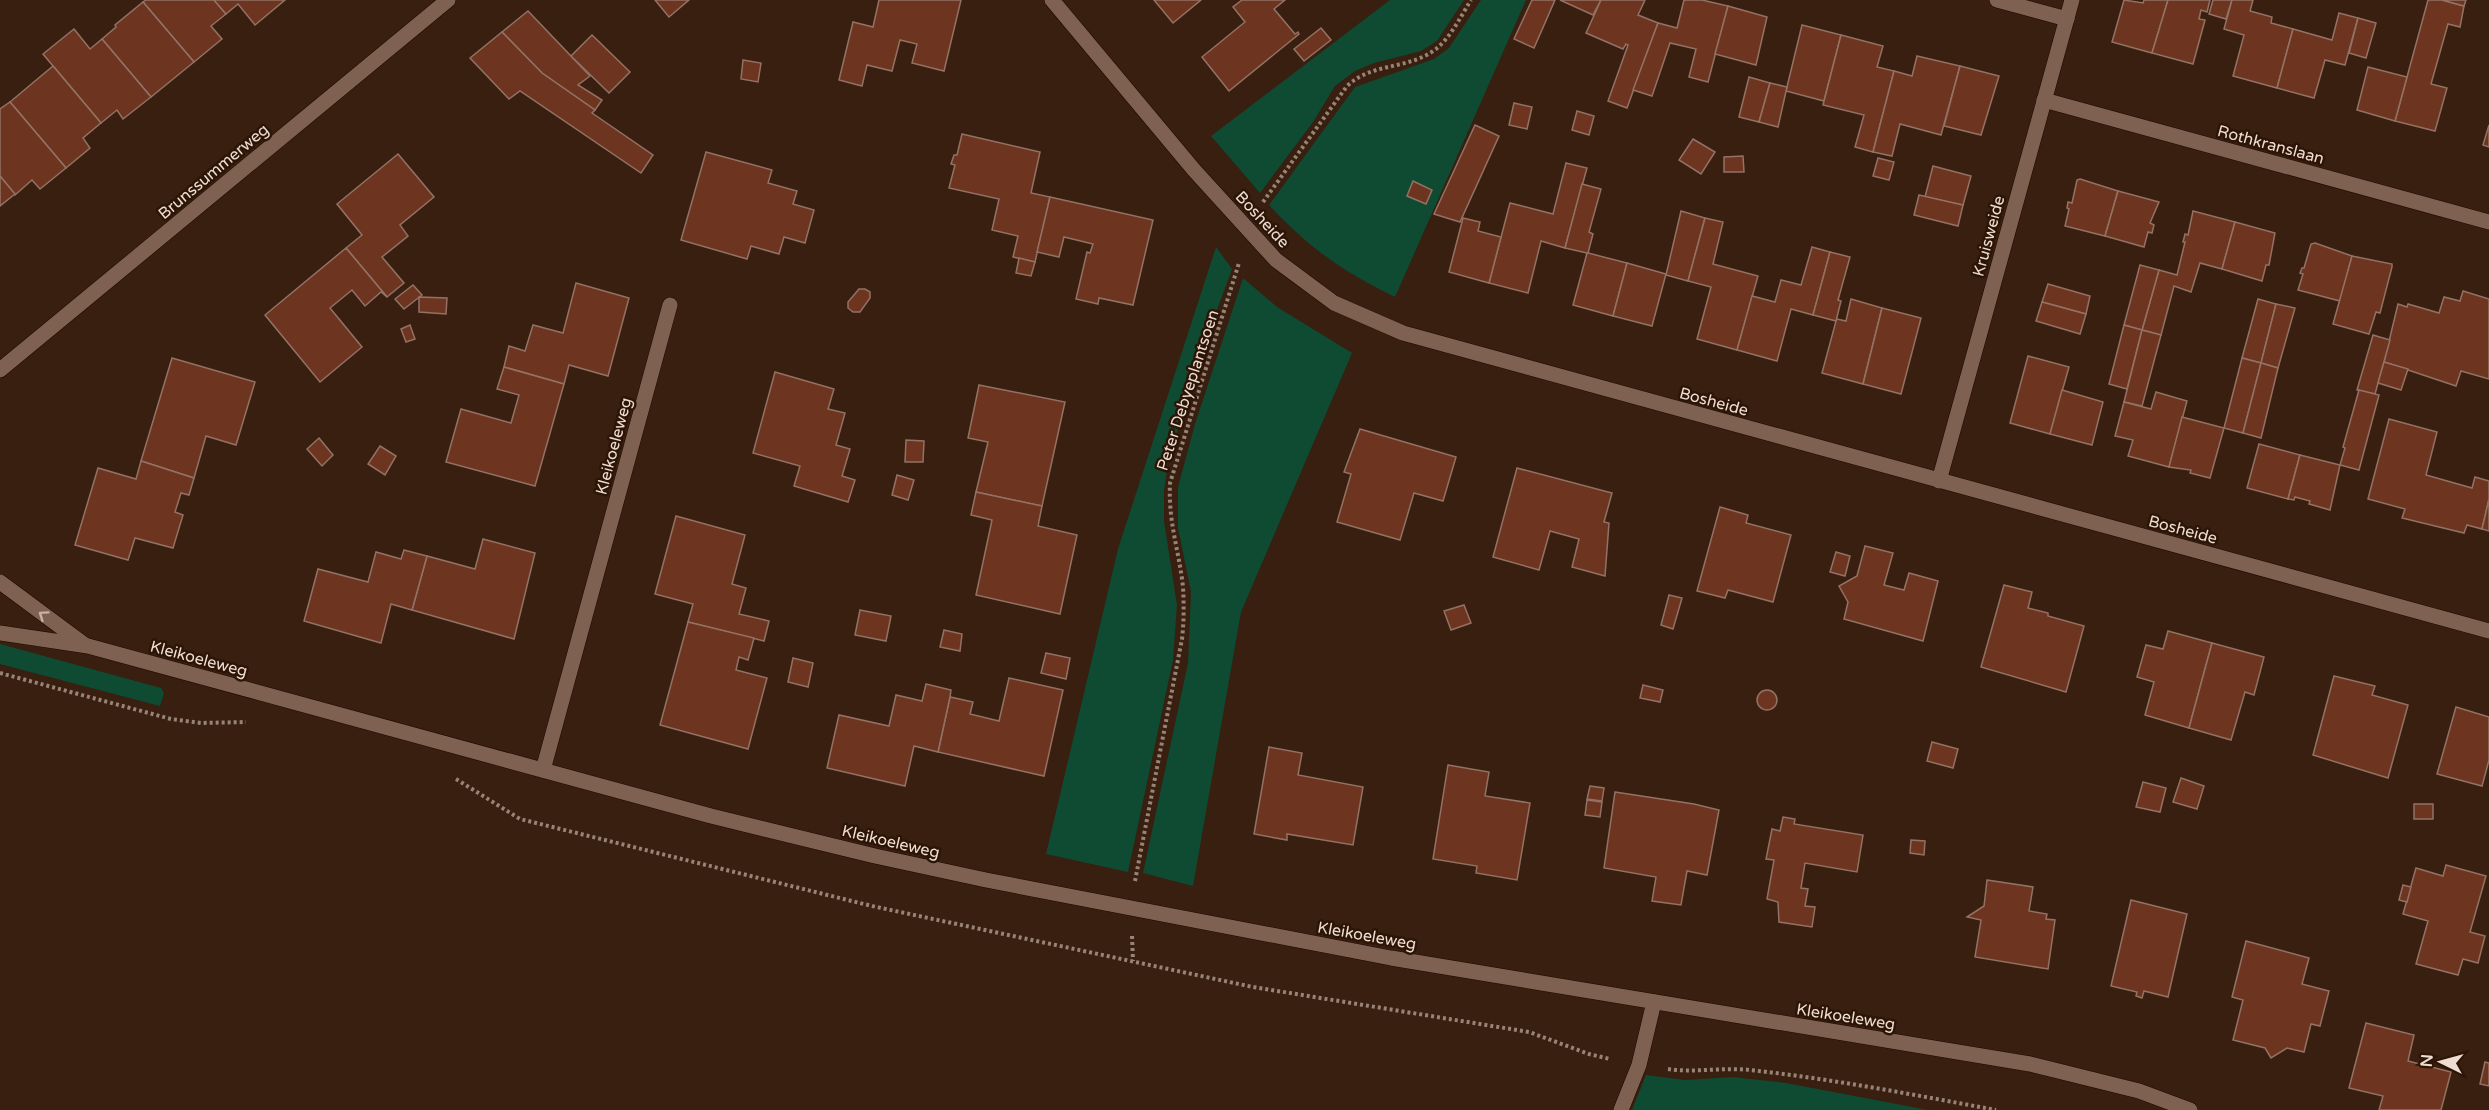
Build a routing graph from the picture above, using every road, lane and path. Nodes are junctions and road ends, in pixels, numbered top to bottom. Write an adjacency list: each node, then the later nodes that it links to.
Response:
1 (448, 0): 11 (street, Brunssummerweg)
2 (1052, 0): 9 (street, Bosheide)
3 (1471, 0): 9 (path, Peter Debyeplantsoen)
4 (1997, 0): 6 (street)
5 (2072, 0): 6 (street, Kruisweide)
6 (2067, 19): 7 (street, Kruisweide)
7 (2044, 100): 8 (street, Rothkranslaan); 12 (street, Kruisweide)
8 (2489, 222)
9 (1245, 228): 12 (street, Bosheide); 18 (path, Peter Debyeplantsoen)
10 (670, 304): 17 (street, Kleikoeleweg)
11 (0, 370)
12 (1939, 481): 14 (street, Bosheide)
13 (0, 582): 16 (street, Kleikoeleweg, one-way to 13)
14 (2489, 631)
15 (0, 633): 16 (street, Kleikoeleweg)
16 (88, 646): 17 (street, Kleikoeleweg)
17 (543, 770): 18 (street, Kleikoeleweg)
18 (1130, 908): 19 (path, Peter Debyeplantsoen); 20 (street, Kleikoeleweg)
19 (1133, 961)
20 (1654, 1002): 21 (street); 22 (street, Kleikoeleweg)
21 (1621, 1110)
22 (2190, 1110)

